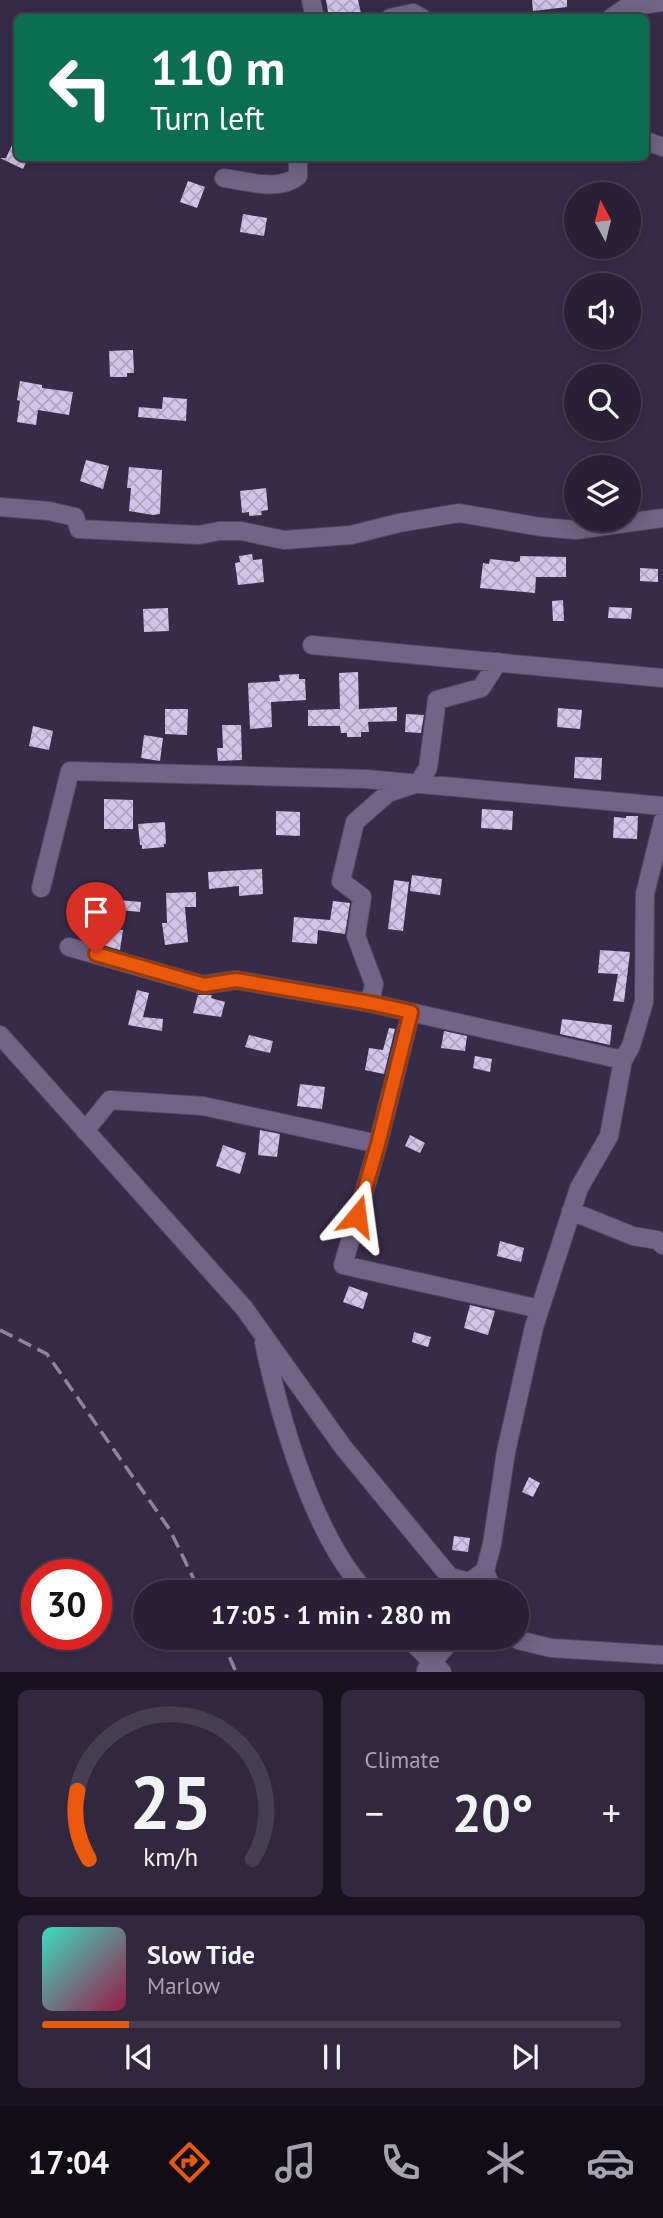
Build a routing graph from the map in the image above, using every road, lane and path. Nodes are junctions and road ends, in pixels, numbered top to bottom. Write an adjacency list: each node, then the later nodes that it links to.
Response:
1 (663, 2): 2 (street)
2 (616, 14)
3 (298, 161): 4 (street)
4 (224, 178)
5 (0, 507): 6 (street)
6 (663, 518)
7 (312, 645): 8 (street)
8 (498, 662): 9 (street); 10 (street)
9 (663, 678)
10 (418, 783): 11 (street); 13 (street); 15 (street)
11 (663, 806)
12 (663, 821): 18 (street)
13 (41, 888)
14 (69, 947): 15 (street)
15 (370, 1003): 16 (street)
16 (411, 1012): 18 (street); 20 (street)
17 (0, 1035): 19 (street)
18 (623, 1060): 21 (street)
19 (85, 1131): 20 (street); 24 (street)
20 (378, 1144): 23 (street)
21 (571, 1212): 22 (street); 23 (street)
22 (663, 1245)
23 (540, 1309): 25 (street)
24 (262, 1333): 25 (street); 26 (street)
25 (485, 1571): 27 (street); 28 (street)
26 (355, 1580)
27 (481, 1580)
28 (488, 1580)
29 (529, 1643): 32 (street)
30 (417, 1650): 33 (street)
31 (445, 1650): 33 (street)
32 (663, 1655)
33 (432, 1669)

